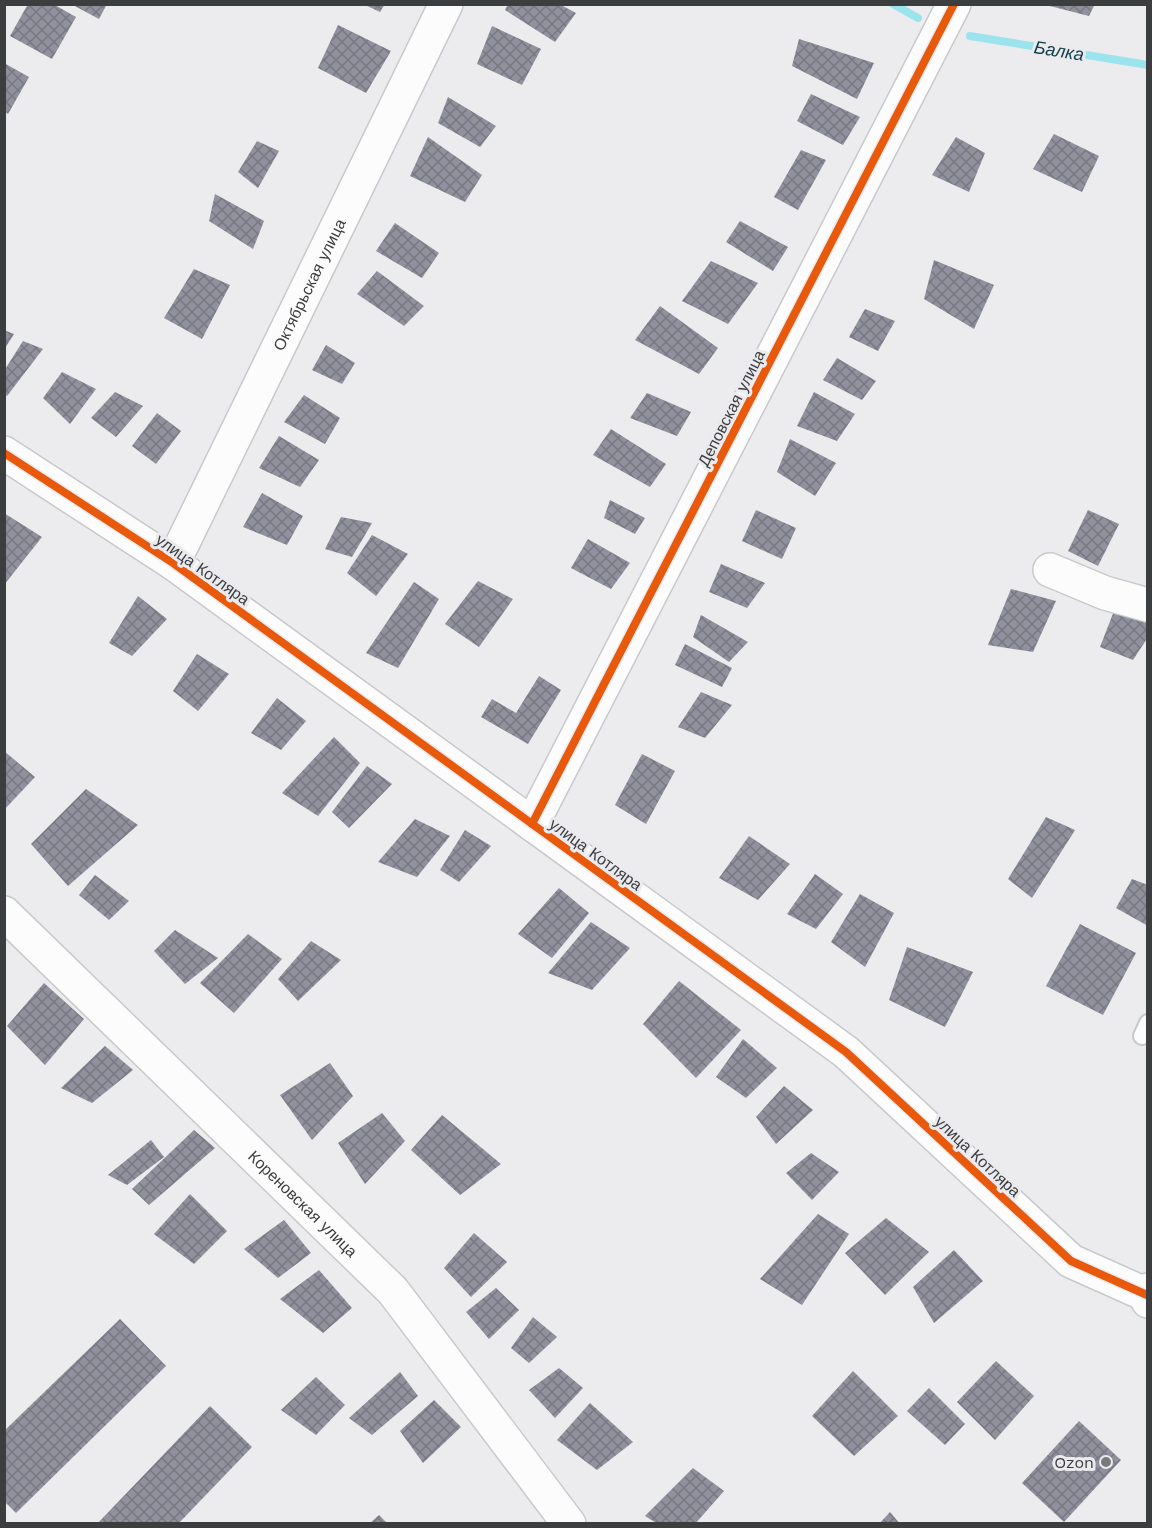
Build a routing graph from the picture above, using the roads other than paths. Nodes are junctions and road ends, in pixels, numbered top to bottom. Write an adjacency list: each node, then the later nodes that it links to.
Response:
1 (446, 4): 4 (street, Октябрьская улица)
2 (954, 4): 7 (street, Деповская улица)
3 (4, 453): 4 (street, улица Котляра)
4 (173, 563): 7 (street, улица Котляра)
5 (1050, 570): 6 (street)
6 (1148, 605)
7 (532, 824): 10 (street, улица Котляра)
8 (4, 913): 12 (street, Кореновская улица)
9 (1148, 1290): 10 (street)
10 (1147, 1295): 11 (street)
11 (1148, 1301)
12 (569, 1524)

